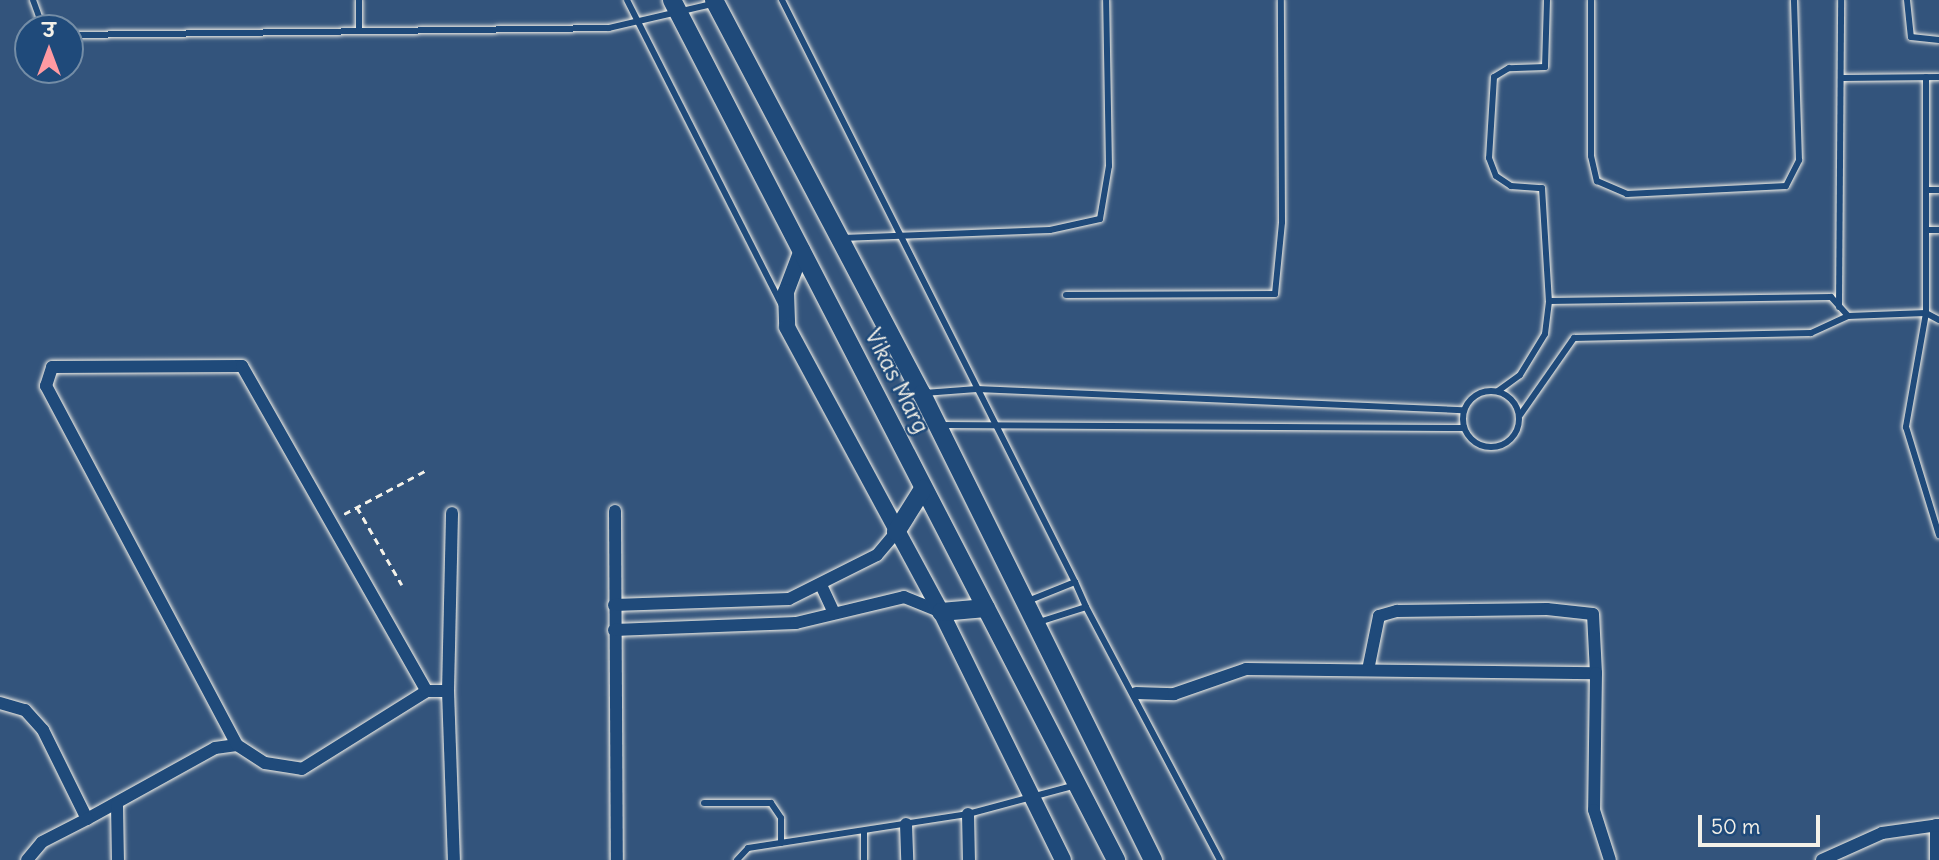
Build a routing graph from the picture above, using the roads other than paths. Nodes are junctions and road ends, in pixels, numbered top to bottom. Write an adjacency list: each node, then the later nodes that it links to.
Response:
1 (359, 0): 14 (lane)
2 (627, 0): 13 (lane)
3 (782, 0): 24 (lane)
4 (1107, 0): 24 (lane)
5 (1281, 0): 27 (lane)
6 (1547, 0): 28 (lane)
7 (1591, 0): 8 (lane)
8 (1794, 0)
9 (1840, 0): 19 (lane)
10 (1907, 0): 16 (lane)
11 (714, 1): 12 (lane); 25 (main road)
12 (676, 8): 13 (lane); 26 (main road, Vikas Marg)
13 (639, 24): 14 (lane); 30 (lane)
14 (359, 31): 15 (lane)
15 (84, 35)
16 (1939, 40)
17 (1926, 77): 18 (lane); 19 (lane); 20 (lane)
18 (1939, 77)
19 (1843, 78): 29 (lane)
20 (1926, 190): 21 (lane); 22 (lane)
21 (1939, 190)
22 (1926, 230): 23 (lane); 31 (lane)
23 (1939, 230)
24 (900, 234): 25 (lane); 34 (lane)
25 (840, 238): 36 (main road)
26 (802, 250): 30 (street); 42 (main road, Vikas Marg)
27 (1066, 295)
28 (1549, 300): 29 (lane); 35 (lane)
29 (1839, 307): 32 (lane)
30 (784, 308): 45 (street)
31 (1926, 313): 32 (lane); 33 (lane); 46 (lane)
32 (1848, 316): 38 (lane)
33 (1939, 320)
34 (983, 390): 36 (lane); 37 (lane); 40 (lane)
35 (1498, 391): 37 (lane); 38 (lane)
36 (922, 394): 39 (main road)
37 (1463, 410): 41 (lane)
38 (1520, 415): 41 (lane)
39 (937, 425): 40 (lane); 49 (main road)
40 (999, 426): 41 (lane); 47 (lane)
41 (1464, 428)
42 (923, 489): 45 (main road); 52 (main road, Vikas Marg)
43 (615, 511): 50 (street)
44 (452, 513): 60 (street)
45 (896, 532): 48 (street); 54 (street)
46 (1939, 534)
47 (1075, 582): 49 (lane); 51 (lane)
48 (821, 585): 50 (street); 53 (street)
49 (1024, 602): 55 (main road)
50 (614, 606): 56 (street)
51 (1086, 607): 55 (lane); 61 (lane)
52 (986, 608): 54 (main road); 64 (main road, Vikas Marg)
53 (834, 612): 54 (street); 56 (street)
54 (941, 612): 65 (street)
55 (1034, 624): 84 (main road)
56 (614, 630): 77 (street)
57 (1368, 670): 58 (street); 58 (street); 61 (street)
58 (1596, 673): 86 (street)
59 (427, 691): 60 (street); 63 (street); 63 (street)
60 (448, 691): 76 (street)
61 (1136, 693): 85 (lane)
62 (0, 703): 69 (street)
63 (237, 745): 67 (street)
64 (1078, 784): 65 (lane); 83 (main road, Vikas Marg)
65 (1031, 796): 68 (lane); 82 (street)
66 (704, 803): 73 (lane)
67 (117, 805): 69 (street); 75 (street)
68 (968, 814): 70 (lane); 81 (street)
69 (88, 819): 74 (street)
70 (906, 824): 72 (lane); 80 (street)
71 (1937, 825): 87 (street); 88 (street)
72 (864, 832): 73 (lane); 79 (lane)
73 (781, 844): 78 (lane)
74 (27, 860)
75 (118, 860)
76 (454, 860)
77 (617, 860)
78 (737, 860)
79 (864, 860)
80 (907, 860)
81 (969, 860)
82 (1063, 860)
83 (1116, 860)
84 (1153, 860)
85 (1220, 860)
86 (1610, 860)
87 (1822, 860)
88 (1936, 860)

